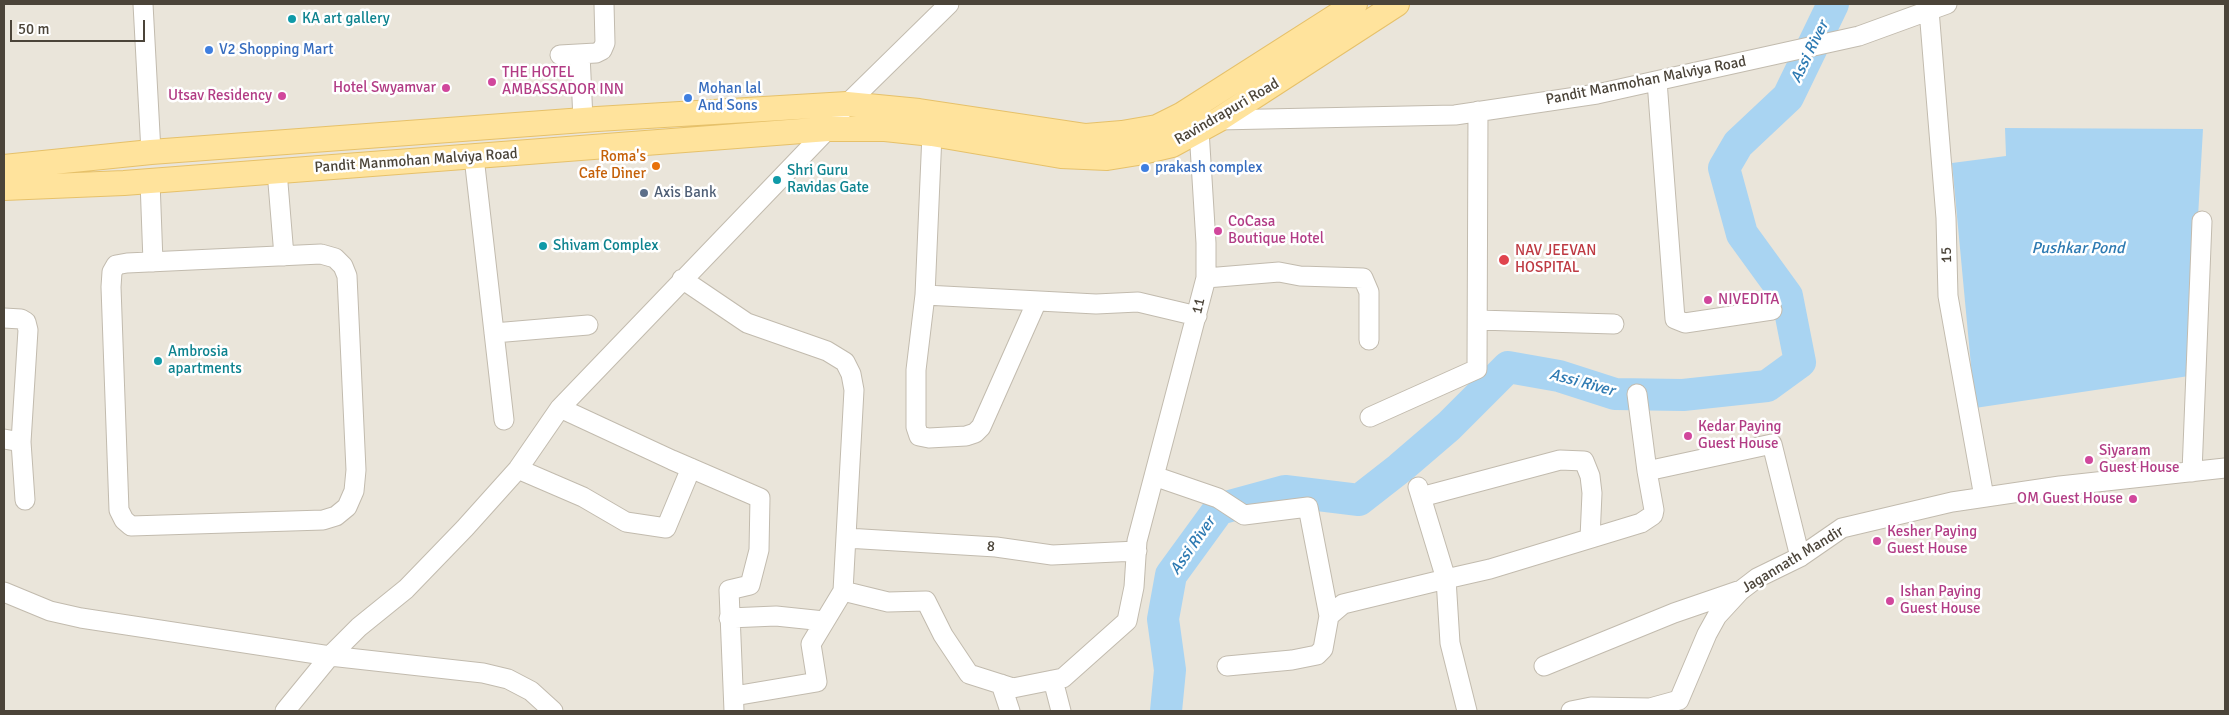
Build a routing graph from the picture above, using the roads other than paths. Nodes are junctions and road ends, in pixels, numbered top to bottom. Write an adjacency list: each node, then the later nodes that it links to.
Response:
1 (143, 4): 17 (street)
2 (604, 4): 8 (street)
3 (949, 4): 11 (street)
4 (1355, 4): 11 (main road, Ravindrapuri Road)
5 (1397, 4): 14 (main road, Ravindrapuri Road)
6 (1947, 4): 7 (street, Pandit Manmohan Malviya Road)
7 (1929, 10): 10 (street, Pandit Manmohan Malviya Road); 49 (street, 15)
8 (580, 54): 9 (street); 13 (street)
9 (560, 55)
10 (1657, 81): 12 (street, Pandit Manmohan Malviya Road); 30 (street)
11 (847, 104): 13 (main road, Ravindrapuri Road); 15 (street)
12 (1478, 111): 14 (street, Pandit Manmohan Malviya Road); 33 (street)
13 (583, 120): 17 (main road, Ravindrapuri Road)
14 (1209, 125): 16 (main road, Ravindrapuri Road); 26 (street, 11)
15 (828, 129): 16 (main road, Ravindrapuri Road); 18 (main road, Pandit Manmohan Malviya Road); 27 (street)
16 (932, 134): 28 (street)
17 (151, 152): 19 (main road, Ravindrapuri Road)
18 (474, 157): 20 (main road, Pandit Manmohan Malviya Road); 36 (street)
19 (4, 167)
20 (277, 171): 21 (main road, Pandit Manmohan Malviya Road); 24 (street)
21 (150, 181): 22 (main road, Pandit Manmohan Malviya Road); 25 (street)
22 (4, 188)
23 (2202, 221): 47 (street)
24 (284, 256): 25 (street); 25 (street)
25 (153, 262)
26 (1206, 278): 31 (street, 11); 37 (street)
27 (682, 279): 39 (street); 51 (street)
28 (925, 295): 29 (street); 29 (street)
29 (1037, 301): 31 (street)
30 (1772, 310)
31 (1197, 316): 48 (street, 11)
32 (4, 318): 42 (street)
33 (1478, 320): 34 (street); 40 (street)
34 (1614, 324)
35 (588, 325): 36 (street)
36 (494, 333): 41 (street)
37 (1369, 340)
38 (1637, 394): 46 (street)
39 (560, 408): 43 (street); 45 (street)
40 (1370, 417)
41 (504, 420)
42 (12, 440): 50 (street)
43 (691, 468): 45 (street); 60 (street)
44 (2225, 468): 47 (street, Jagannath Mandir)
45 (518, 469): 62 (street)
46 (1647, 471): 52 (street); 54 (street)
47 (2192, 472): 49 (street, Jagannath Mandir)
48 (1154, 476): 53 (street, 11); 59 (street)
49 (1984, 497): 54 (street, Jagannath Mandir)
50 (25, 500)
51 (846, 538): 53 (street, 8); 58 (street)
52 (1590, 538): 55 (street); 55 (street)
53 (1137, 551): 65 (street, 11)
54 (1800, 557): 56 (street, Jagannath Mandir)
55 (1446, 579): 59 (street); 73 (street)
56 (1740, 591): 64 (street); 68 (street, Jagannath Mandir)
57 (4, 592): 62 (street)
58 (843, 592): 61 (street); 66 (street, 11)
59 (1329, 616): 63 (street)
60 (729, 618): 61 (street); 67 (street)
61 (824, 621): 67 (street)
62 (330, 656): 69 (street); 70 (street)
63 (1227, 666)
64 (1544, 666)
65 (1053, 680): 66 (street, 11); 72 (street)
66 (1001, 684): 71 (street)
67 (734, 704)
68 (1682, 705): 74 (street, Jagannath Mandir)
69 (285, 711)
70 (553, 711)
71 (1010, 711)
72 (1061, 711)
73 (1467, 711)
74 (1571, 711)

